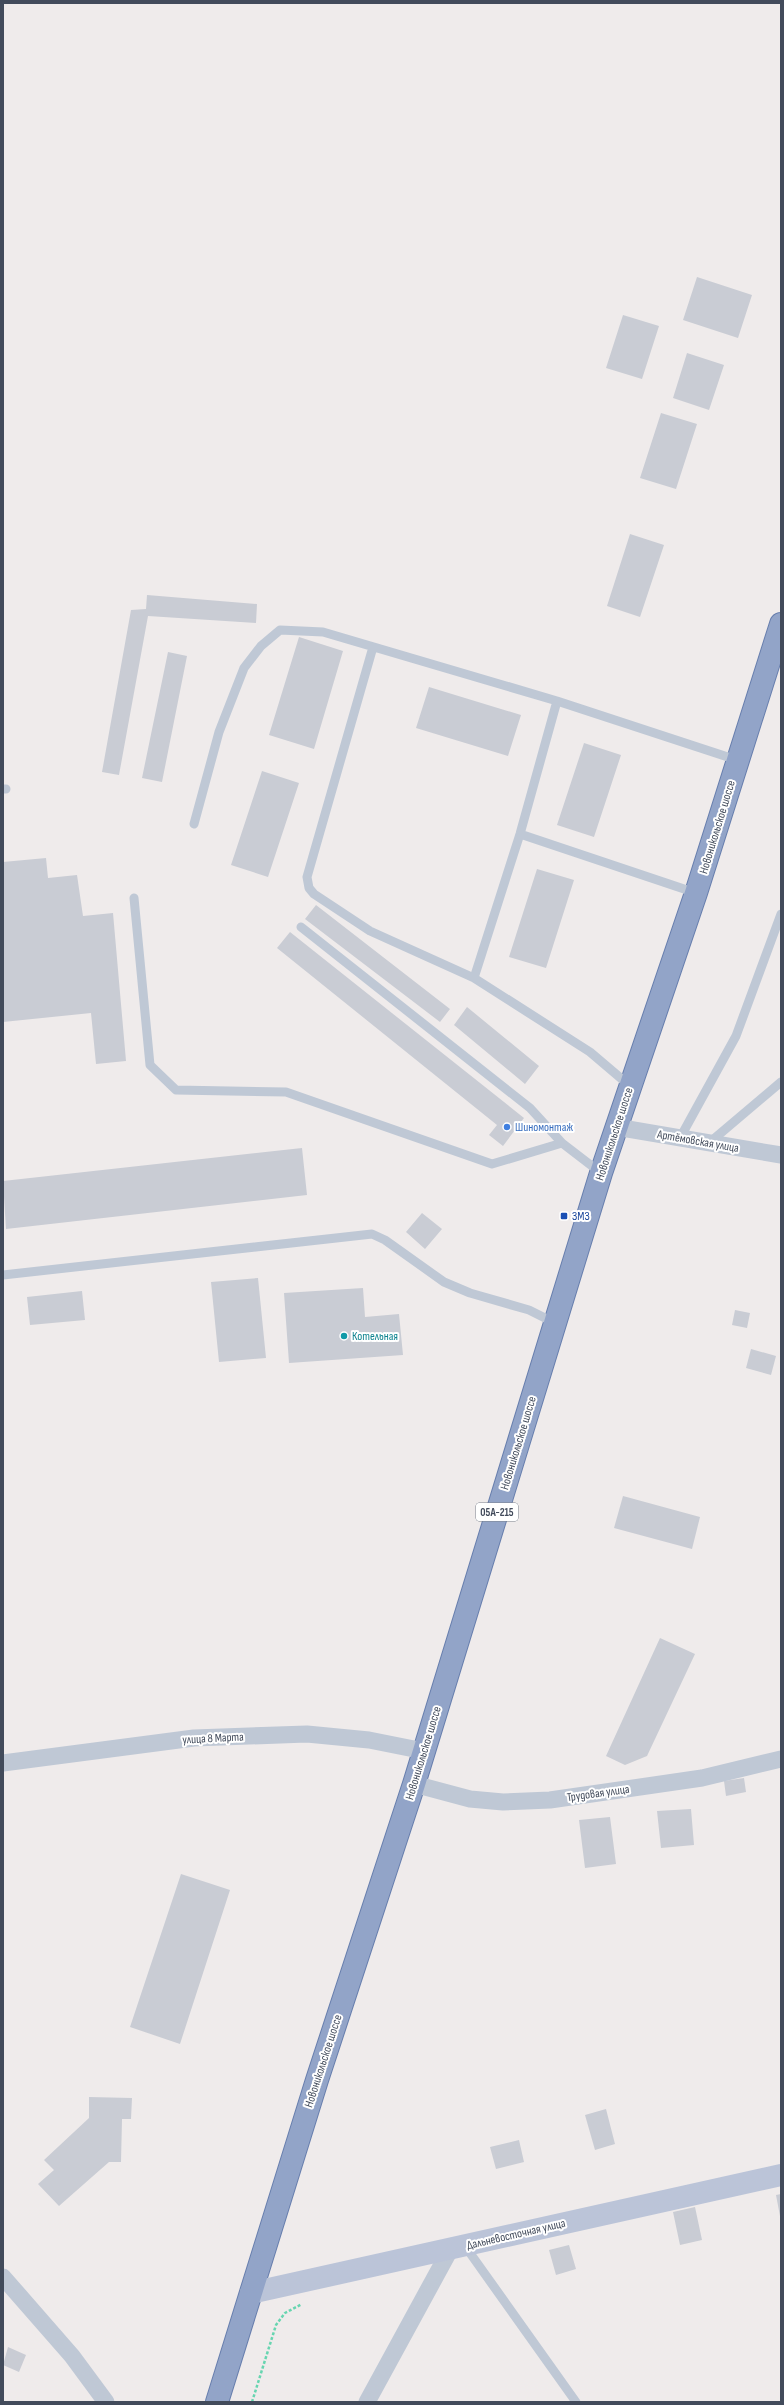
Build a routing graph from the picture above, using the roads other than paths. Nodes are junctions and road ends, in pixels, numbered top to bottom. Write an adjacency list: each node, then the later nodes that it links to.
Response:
1 (781, 624): 4 (highway, Новоникольское шоссе / 05А-215)
2 (373, 647): 3 (lane); 5 (lane); 11 (lane)
3 (557, 701): 4 (lane); 6 (lane)
4 (737, 760): 7 (highway, Новоникольское шоссе / 05А-215)
5 (194, 824)
6 (520, 834): 7 (lane); 11 (lane)
7 (696, 893): 13 (highway, Новоникольское шоссе / 05А-215)
8 (134, 898): 16 (lane)
9 (781, 914): 15 (lane)
10 (302, 926): 16 (lane)
11 (474, 978): 13 (lane)
12 (781, 1082): 17 (lane)
13 (630, 1086): 14 (highway, Новоникольское шоссе / 05А-215)
14 (616, 1127): 15 (street, Артёмовская улица); 19 (highway, Новоникольское шоссе / 05А-215)
15 (680, 1138): 17 (street, Артёмовская улица)
16 (562, 1143): 19 (lane)
17 (709, 1143): 18 (street, Артёмовская улица)
18 (781, 1155)
19 (601, 1173): 21 (highway, Новоникольское шоссе / 05А-215)
20 (3, 1275): 21 (lane)
21 (555, 1323): 22 (highway, Новоникольское шоссе / 05А-215)
22 (424, 1751): 24 (street, улица 8 Марта); 25 (highway, Новоникольское шоссе / 05А-215)
23 (781, 1759): 25 (street, Трудовая улица)
24 (3, 1763)
25 (414, 1784): 29 (highway, Новоникольское шоссе / 05А-215)
26 (781, 2175): 27 (main road, Дальневосточная улица)
27 (457, 2247): 29 (main road, Дальневосточная улица); 32 (street); 33 (lane)
28 (3, 2277): 30 (street)
29 (251, 2292): 31 (highway, Новоникольское шоссе / 05А-215)
30 (106, 2402)
31 (217, 2402)
32 (367, 2402)
33 (576, 2402)

